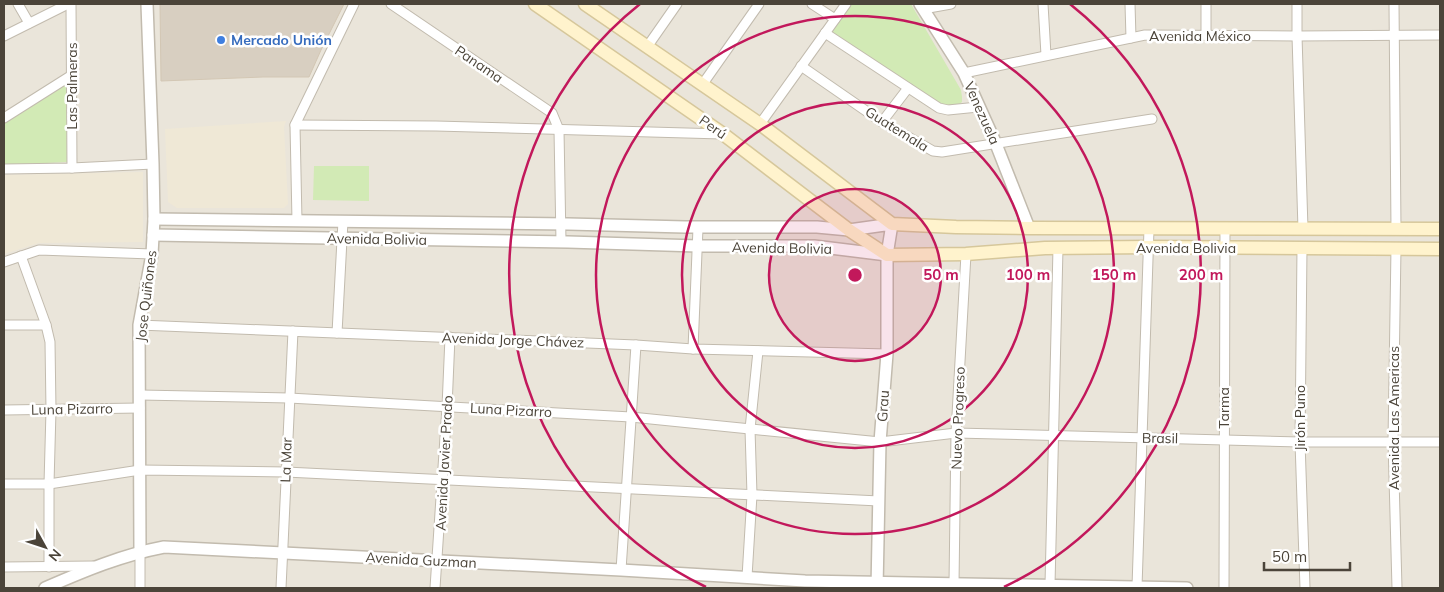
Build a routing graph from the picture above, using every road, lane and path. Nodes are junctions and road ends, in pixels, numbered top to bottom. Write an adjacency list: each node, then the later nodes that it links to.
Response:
1 (18, 4): 20 (street)
2 (70, 4): 20 (street); 32 (street, Las Palmeras)
3 (147, 4): 44 (street, Jose Quiñones)
4 (354, 4): 40 (street)
5 (391, 4): 41 (street, Panama)
6 (535, 4): 42 (main road, Perú)
7 (677, 4): 28 (street)
8 (759, 4): 33 (street)
9 (812, 4): 19 (street)
10 (846, 4): 19 (street)
11 (951, 4): 18 (street)
12 (1043, 4): 29 (street)
13 (1130, 4): 27 (street)
14 (1206, 4): 24 (street)
15 (1297, 4): 26 (street)
16 (1394, 4): 22 (street)
17 (590, 5): 28 (main road, Perú)
18 (921, 6): 31 (street, Venezuela)
19 (835, 20): 21 (street)
20 (29, 23): 25 (street)
21 (825, 33): 30 (street); 34 (street)
22 (1395, 34): 23 (street, Avenida México); 26 (street, Avenida México); 57 (street)
23 (1440, 34)
24 (1206, 35): 26 (street, Avenida México); 27 (street, Avenida México)
25 (4, 36)
26 (1296, 36): 56 (street)
27 (1131, 38): 29 (street, Avenida México)
28 (647, 47): 33 (main road, Perú)
29 (1046, 55): 31 (street, Avenida México)
30 (801, 66): 38 (street, Guatemala); 39 (street)
31 (964, 73): 35 (street, Venezuela)
32 (72, 75): 36 (street); 45 (street, Las Palmeras)
33 (702, 85): 39 (main road, Perú)
34 (908, 88): 35 (street); 38 (street)
35 (978, 107): 43 (street, Venezuela)
36 (4, 118)
37 (1152, 119): 43 (street, Guatemala)
38 (882, 122): 43 (street, Guatemala)
39 (760, 124): 51 (main road, Perú)
40 (295, 125): 41 (street); 48 (street)
41 (559, 130): 42 (street); 50 (street)
42 (723, 134): 59 (main road, Perú)
43 (996, 144): 53 (street, Venezuela)
44 (153, 164): 45 (street); 47 (street, Jose Quiñones)
45 (72, 168): 46 (street)
46 (4, 169)
47 (154, 219): 48 (street, Avenida Bolivia); 60 (street, Jose Quiñones)
48 (297, 221): 49 (street, Avenida Bolivia)
49 (343, 222): 50 (street, Avenida Bolivia); 61 (street)
50 (561, 224): 52 (street, Avenida Bolivia); 62 (street)
51 (892, 224): 53 (main road, Avenida Bolivia); 59 (street, Avenida Bolivia); 72 (street, Grau)
52 (698, 228): 59 (street, Avenida Bolivia); 63 (street)
53 (1029, 228): 55 (main road, Avenida Bolivia)
54 (1225, 228): 55 (main road, Avenida Bolivia); 56 (main road, Avenida Bolivia); 66 (street, Tarma)
55 (1149, 229): 64 (street)
56 (1303, 229): 57 (main road, Avenida Bolivia)
57 (1396, 229): 58 (main road, Avenida Bolivia)
58 (1440, 229)
59 (848, 230): 72 (main road, Perú)
60 (153, 235): 61 (street, Avenida Bolivia); 70 (street, Jose Quiñones)
61 (342, 238): 62 (street, Avenida Bolivia); 79 (street)
62 (561, 242): 63 (street, Avenida Bolivia)
63 (698, 246): 72 (street, Avenida Bolivia); 82 (street)
64 (1149, 247): 65 (main road, Avenida Bolivia); 66 (main road, Avenida Bolivia); 95 (street)
65 (1058, 248): 71 (main road, Avenida Bolivia); 94 (street)
66 (1225, 248): 67 (main road, Avenida Bolivia); 96 (street, Tarma)
67 (1302, 248): 68 (main road, Avenida Bolivia); 99 (street, Jirón Puno)
68 (1396, 248): 69 (main road, Avenida Bolivia); 97 (street, Avenida Las Americas)
69 (1440, 249)
70 (152, 254): 73 (street); 76 (street, Jose Quiñones)
71 (966, 254): 72 (main road, Avenida Bolivia); 93 (street, Nuevo Progreso)
72 (888, 255): 84 (street, Grau)
73 (21, 256): 74 (street); 75 (street)
74 (4, 262)
75 (46, 325): 77 (street); 90 (street)
76 (139, 325): 78 (street, Avenida Jorge Chávez); 85 (street, Jose Quiñones)
77 (4, 326)
78 (293, 331): 79 (street, Avenida Jorge Chávez); 86 (street, La Mar)
79 (337, 333): 80 (street, Avenida Jorge Chávez)
80 (450, 338): 81 (street, Avenida Jorge Chávez); 87 (street, Avenida Javier Prado)
81 (636, 345): 82 (street, Avenida Jorge Chávez); 91 (street)
82 (693, 349): 83 (street, Avenida Jorge Chávez)
83 (758, 350): 84 (street, Avenida Jorge Chávez); 92 (street)
84 (887, 354): 98 (street, Grau)
85 (140, 396): 86 (street, Luna Pizarro); 88 (street, Jose Quiñones)
86 (289, 398): 87 (street, Luna Pizarro); 102 (street, La Mar)
87 (447, 407): 91 (street, Luna Pizarro); 103 (street, Avenida Javier Prado)
88 (140, 408): 90 (street, Luna Pizarro); 101 (street, Jose Quiñones)
89 (4, 410): 90 (street, Luna Pizarro)
90 (51, 410): 105 (street)
91 (631, 417): 92 (street, Luna Pizarro); 106 (street)
92 (750, 429): 98 (street, Luna Pizarro); 107 (street)
93 (956, 432): 94 (street, Brasil); 98 (street, Brasil); 118 (street, Nuevo Progreso)
94 (1054, 435): 95 (street, Brasil); 120 (street)
95 (1143, 437): 96 (street, Brasil); 122 (street)
96 (1224, 440): 99 (street, Brasil); 129 (street, Tarma)
97 (1393, 441): 99 (street, Brasil); 100 (street, Brasil); 131 (street, Avenida Las Americas)
98 (880, 442): 108 (street, Grau)
99 (1300, 442): 130 (street, Jirón Puno)
100 (1440, 442)
101 (140, 470): 102 (street); 105 (street); 109 (street, Jose Quiñones)
102 (286, 472): 103 (street); 110 (street, La Mar)
103 (443, 479): 106 (street); 111 (street, Avenida Javier Prado)
104 (4, 484): 105 (street)
105 (49, 484): 113 (street)
106 (626, 489): 107 (street); 115 (street)
107 (752, 495): 108 (street); 116 (street)
108 (879, 501): 119 (street, Grau)
109 (140, 552): 110 (street, Avenida Guzman); 112 (street, Avenida Guzman); 124 (street, Jose Quiñones)
110 (282, 553): 111 (street, Avenida Guzman); 125 (street, La Mar)
111 (438, 561): 115 (street, Avenida Guzman); 126 (street, Avenida Javier Prado)
112 (96, 566): 113 (street); 123 (street, Avenida Guzman)
113 (49, 567): 114 (street)
114 (4, 568)
115 (621, 570): 116 (street, Avenida Guzman)
116 (747, 577): 117 (street, Avenida Guzman)
117 (804, 584): 119 (street, Avenida Guzman)
118 (954, 584): 119 (street, Avenida Guzman); 120 (street, Avenida Guzman)
119 (877, 585)
120 (1050, 585): 121 (street, Avenida Guzman)
121 (1098, 587): 122 (street, Avenida Guzman)
122 (1137, 587): 127 (street, Avenida Guzman)
123 (45, 588)
124 (140, 588)
125 (281, 588)
126 (435, 588)
127 (1165, 588): 128 (street, Avenida Guzman)
128 (1187, 588)
129 (1224, 588)
130 (1305, 588)
131 (1397, 588)

